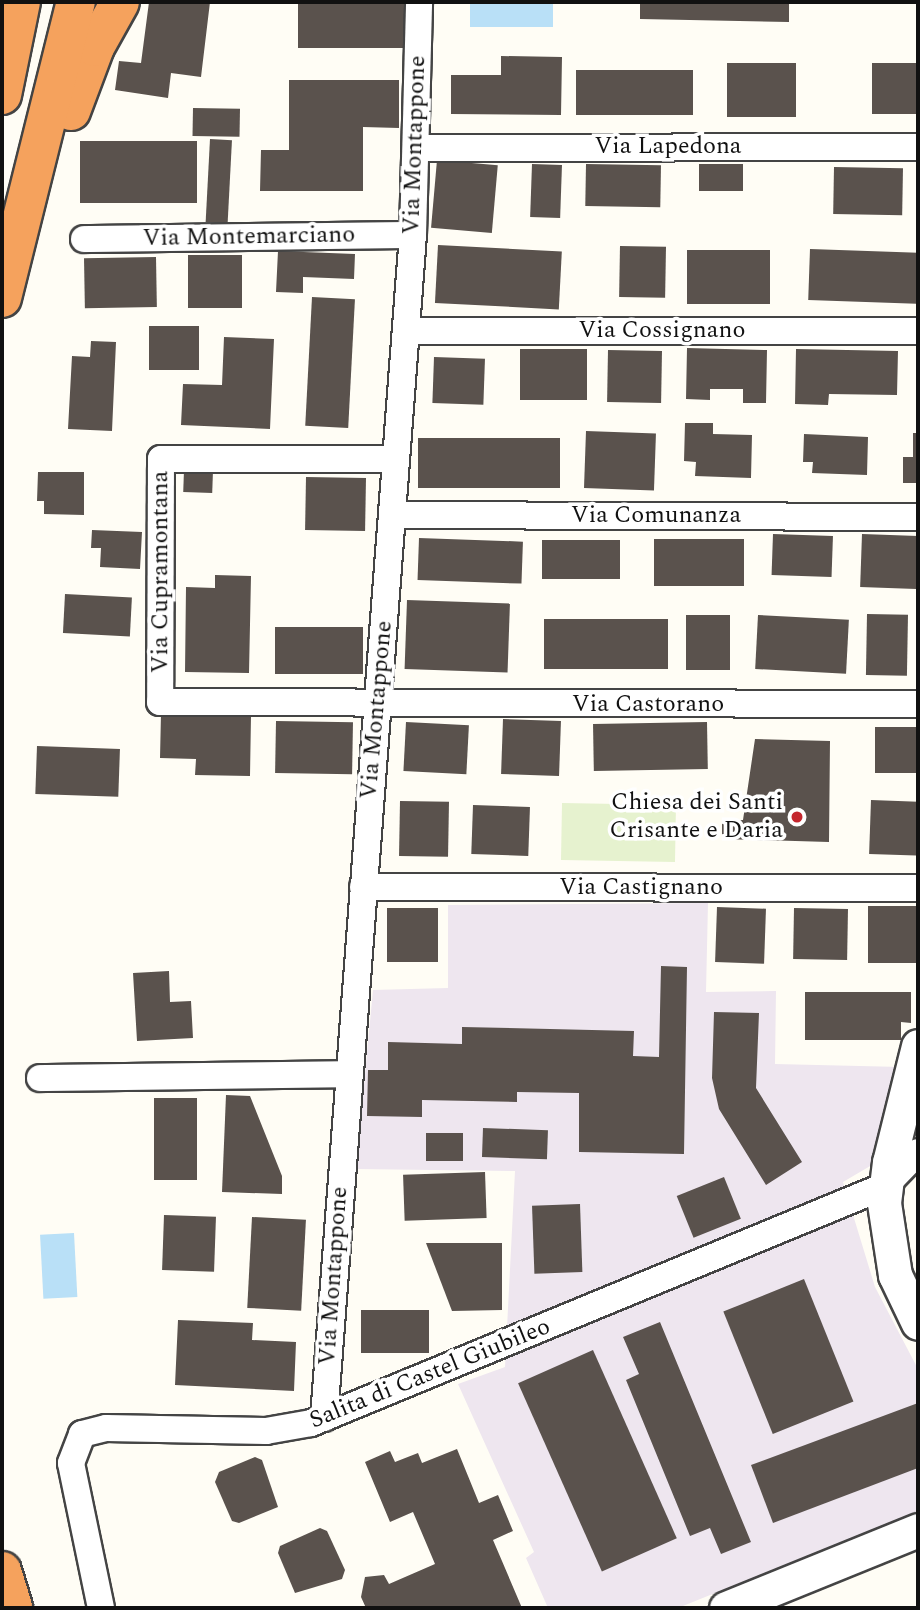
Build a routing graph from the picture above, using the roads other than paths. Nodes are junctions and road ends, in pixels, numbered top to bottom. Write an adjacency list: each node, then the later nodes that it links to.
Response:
1 (21, 2): 5 (highway)
2 (76, 2): 8 (highway)
3 (120, 2): 8 (highway)
4 (419, 2): 7 (street, Via Montappone)
5 (2, 96)
6 (918, 147): 7 (street, Via Lapedona)
7 (418, 148): 9 (street, Via Montappone)
8 (26, 204): 11 (highway)
9 (413, 234): 10 (street, Via Montemarciano); 12 (street, Via Montappone)
10 (84, 239)
11 (2, 298)
12 (406, 331): 13 (street, Via Cossignano); 14 (street, Via Montappone)
13 (918, 331)
14 (396, 459): 15 (street, Via Montappone); 18 (street, Via Cupramontana)
15 (393, 515): 16 (street, Via Comunanza); 18 (street, Via Montappone)
16 (918, 517)
17 (918, 704): 18 (street, Via Castorano)
18 (377, 706): 19 (street, Via Montappone)
19 (363, 887): 20 (street, Via Castignano); 22 (street, Via Montappone)
20 (918, 888)
21 (918, 1046): 25 (street)
22 (348, 1074): 23 (street); 27 (street, Via Montappone)
23 (40, 1078)
24 (918, 1152): 25 (street, Salita di Castel Giubileo)
25 (885, 1186): 26 (street); 27 (street, Salita di Castel Giubileo)
26 (918, 1323)
27 (324, 1419): 31 (street, Salita di Castel Giubileo)
28 (917, 1531): 32 (street)
29 (2, 1571): 30 (highway)
30 (13, 1608)
31 (102, 1608)
32 (726, 1608)

